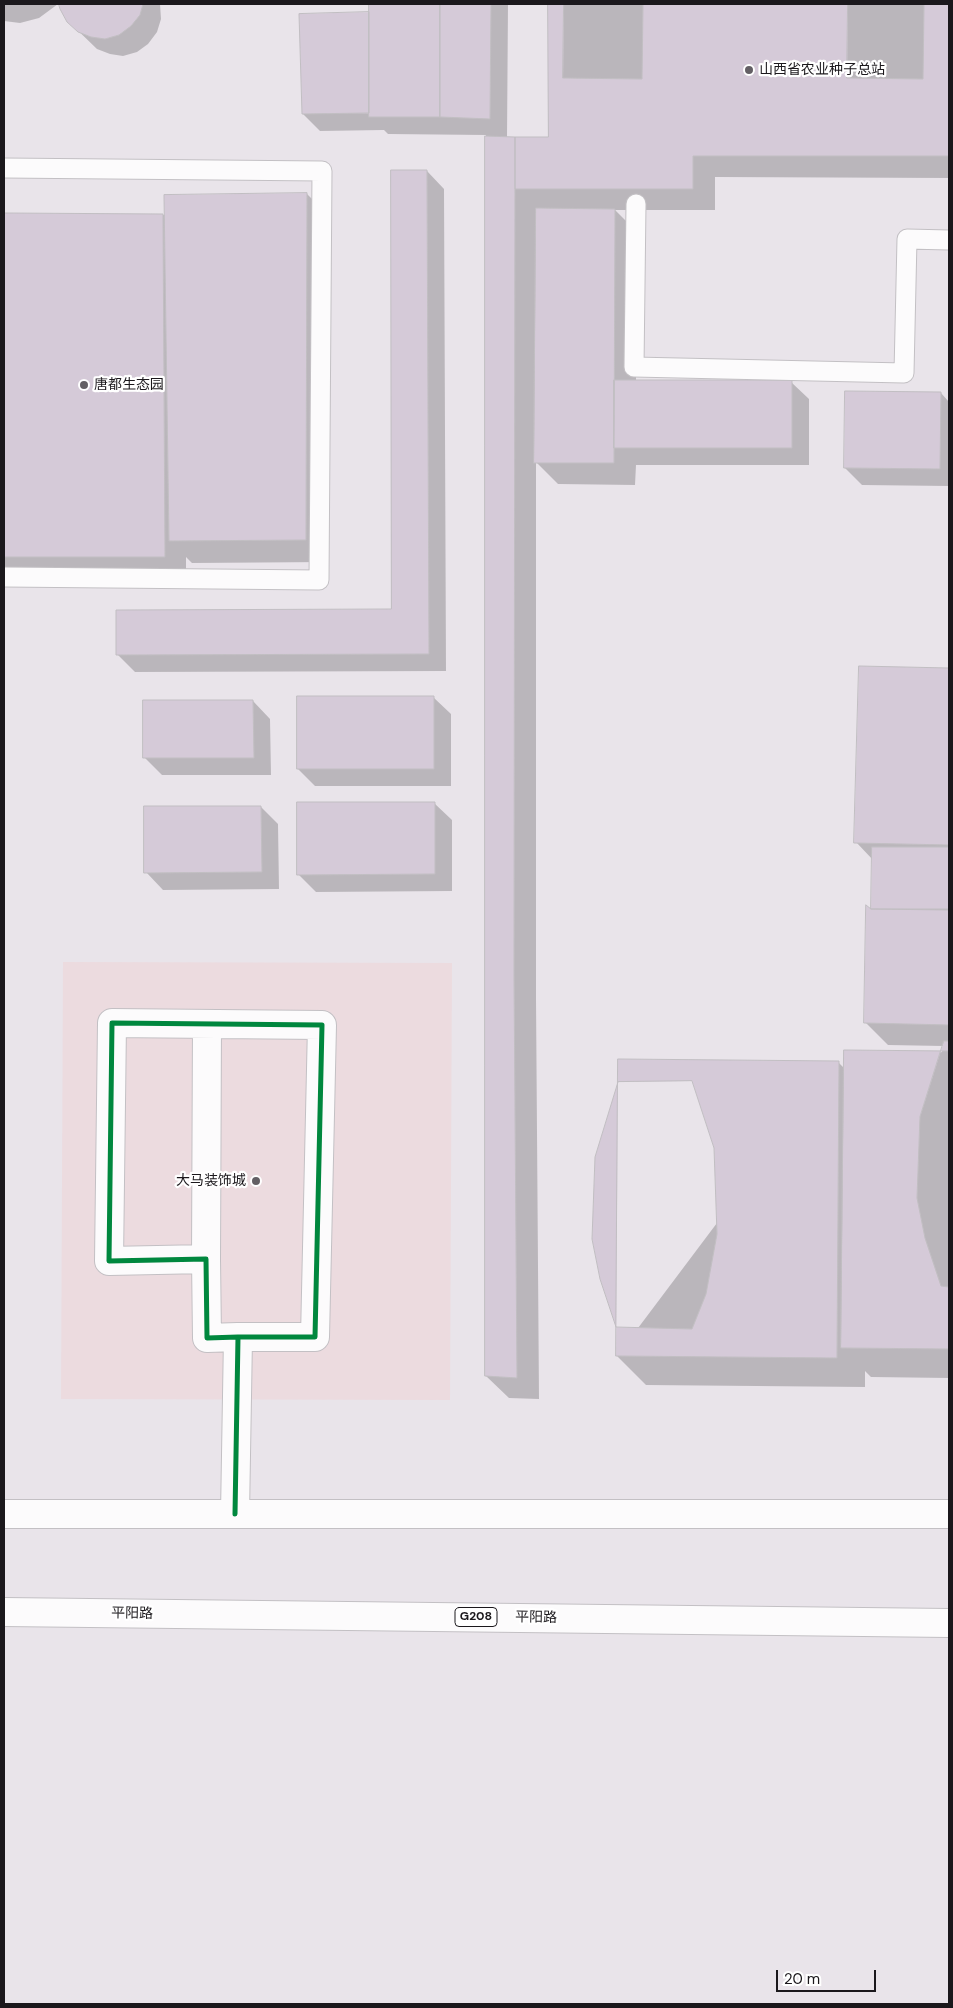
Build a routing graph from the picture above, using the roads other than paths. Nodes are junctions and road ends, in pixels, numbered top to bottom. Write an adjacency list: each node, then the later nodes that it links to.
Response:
1 (4, 168): 4 (lane)
2 (636, 204): 3 (lane)
3 (949, 240)
4 (4, 577)
5 (207, 1024): 6 (main road); 6 (main road); 7 (main road)
6 (206, 1259): 7 (main road)
7 (238, 1337): 9 (main road)
8 (4, 1514): 9 (main road)
9 (235, 1514): 10 (main road)
10 (949, 1514)
11 (4, 1612): 12 (main road, 平阳路 / G208)
12 (949, 1623)

